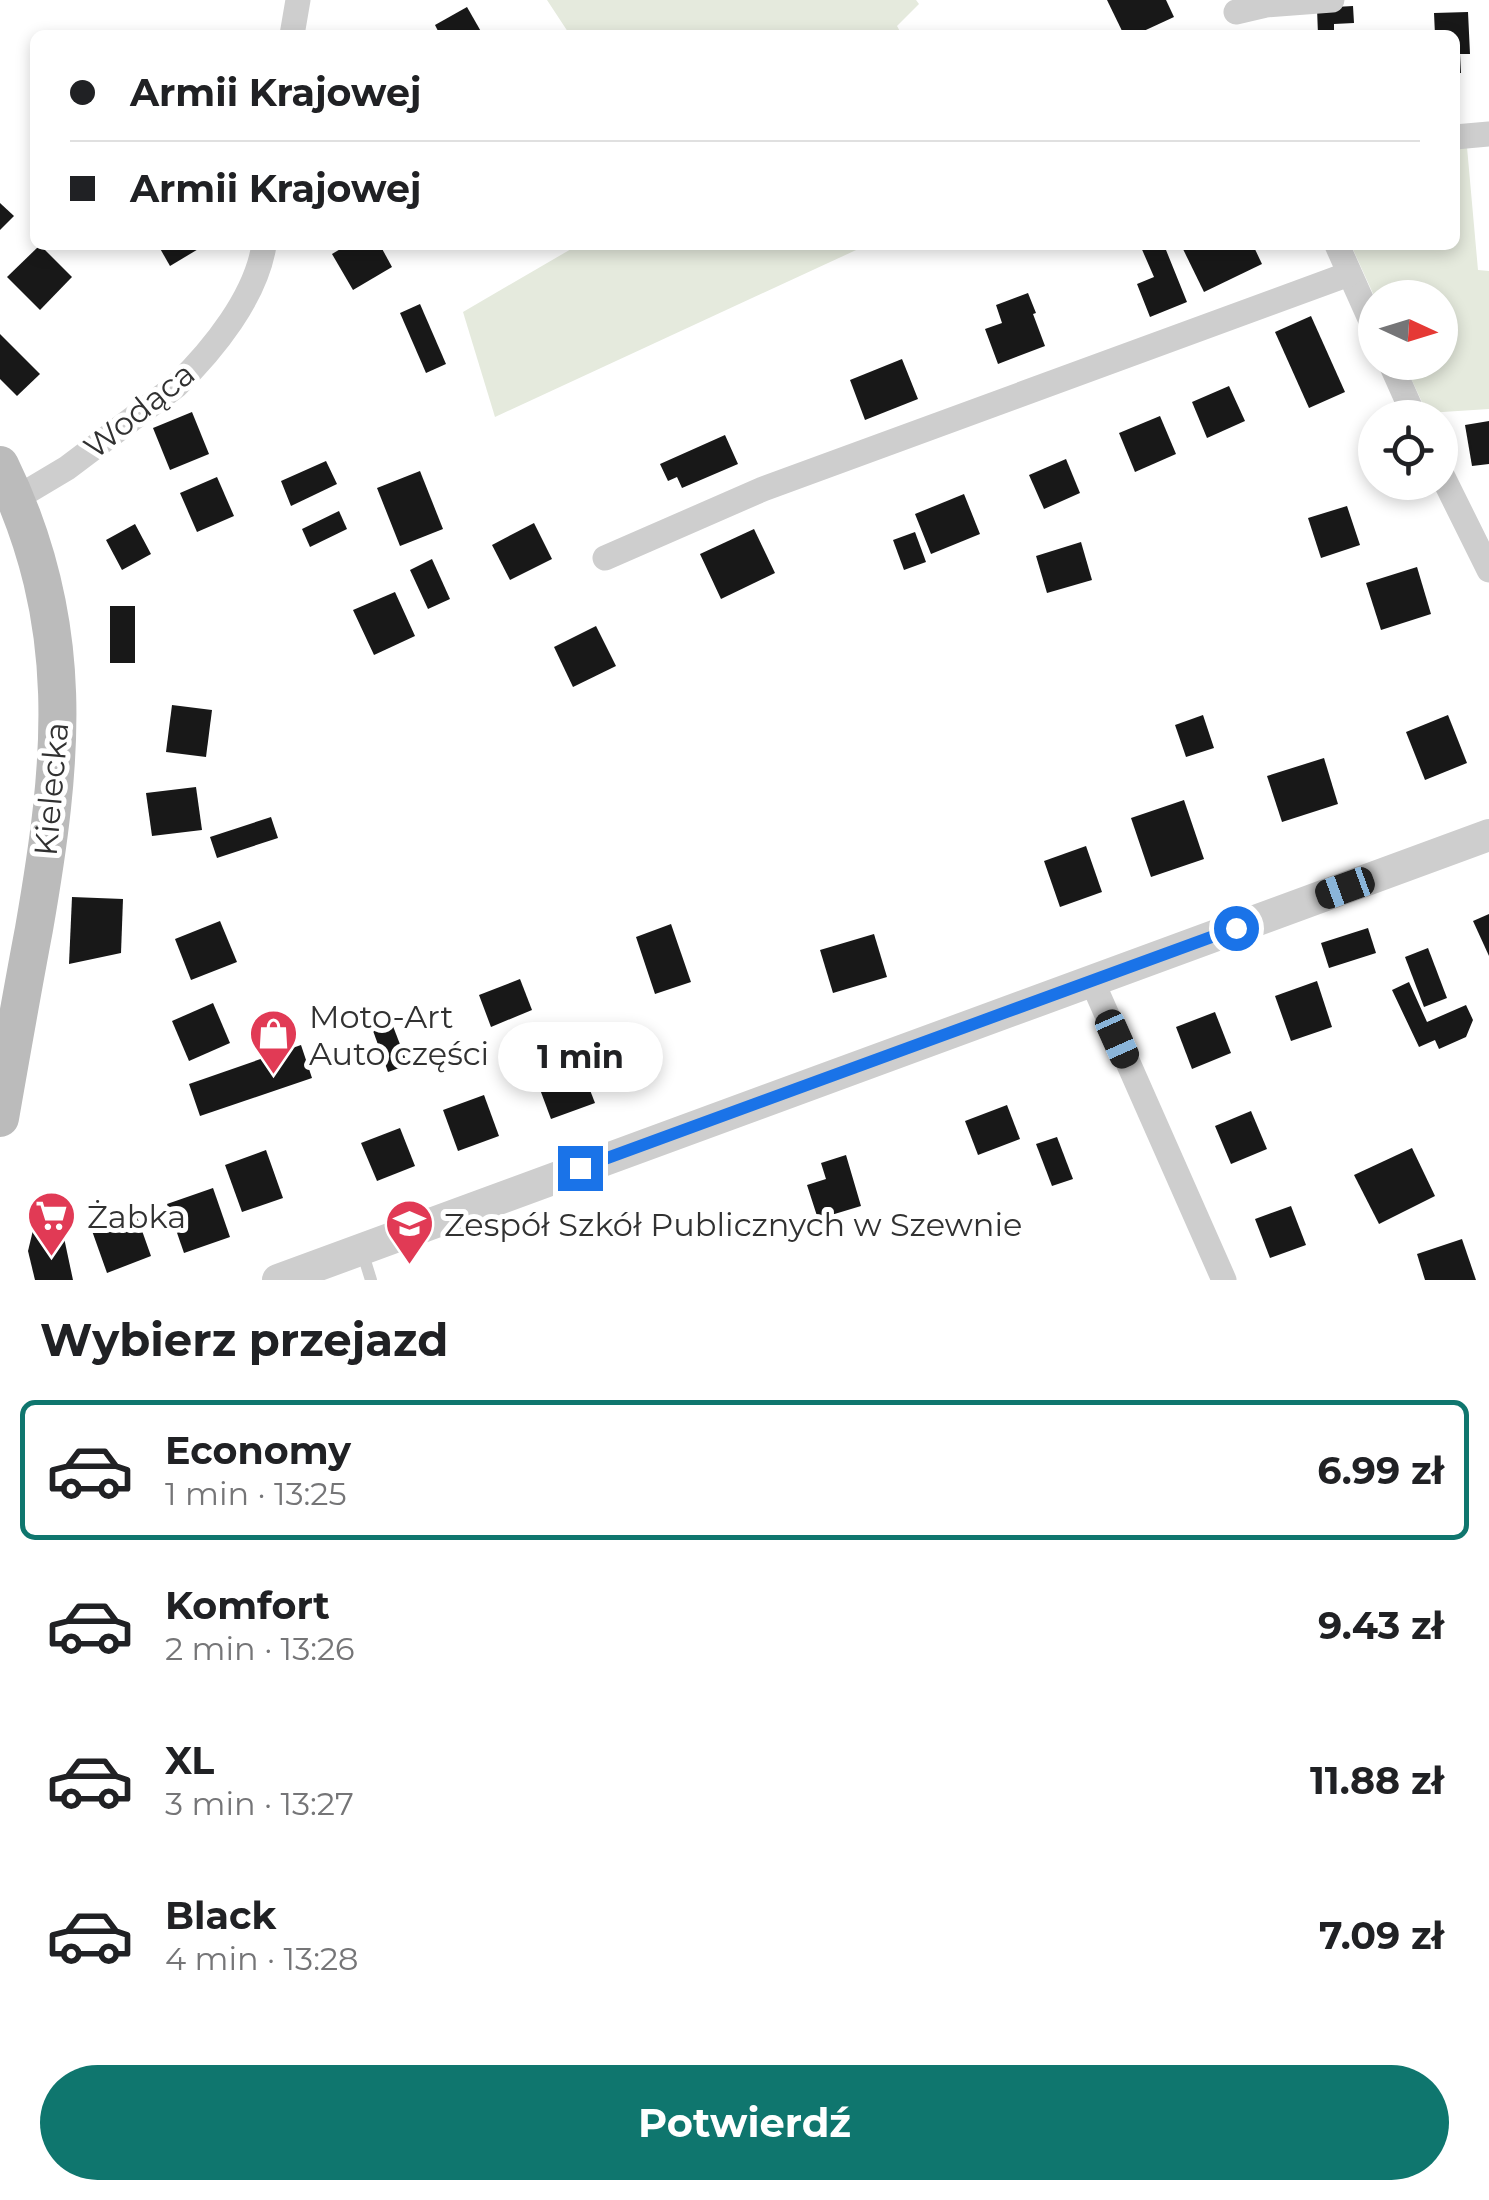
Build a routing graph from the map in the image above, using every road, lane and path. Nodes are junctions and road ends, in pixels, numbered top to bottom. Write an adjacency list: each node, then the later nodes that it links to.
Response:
1 (298, 0): 4 (street)
2 (1332, 0): 3 (street)
3 (1238, 16)
4 (293, 30)
5 (1489, 134): 6 (street)
6 (1460, 137)
7 (263, 250): 11 (street, Wodąca)
8 (1340, 250): 9 (street)
9 (1349, 274): 10 (street); 13 (street)
10 (1358, 293)
11 (8, 482): 17 (main road, Kielecka)
12 (1454, 500): 14 (street)
13 (605, 558)
14 (1489, 570)
15 (1489, 835): 16 (street)
16 (1092, 981): 18 (street); 20 (street)
17 (0, 1118)
18 (366, 1264): 19 (street)
19 (278, 1280)
20 (1224, 1280)

